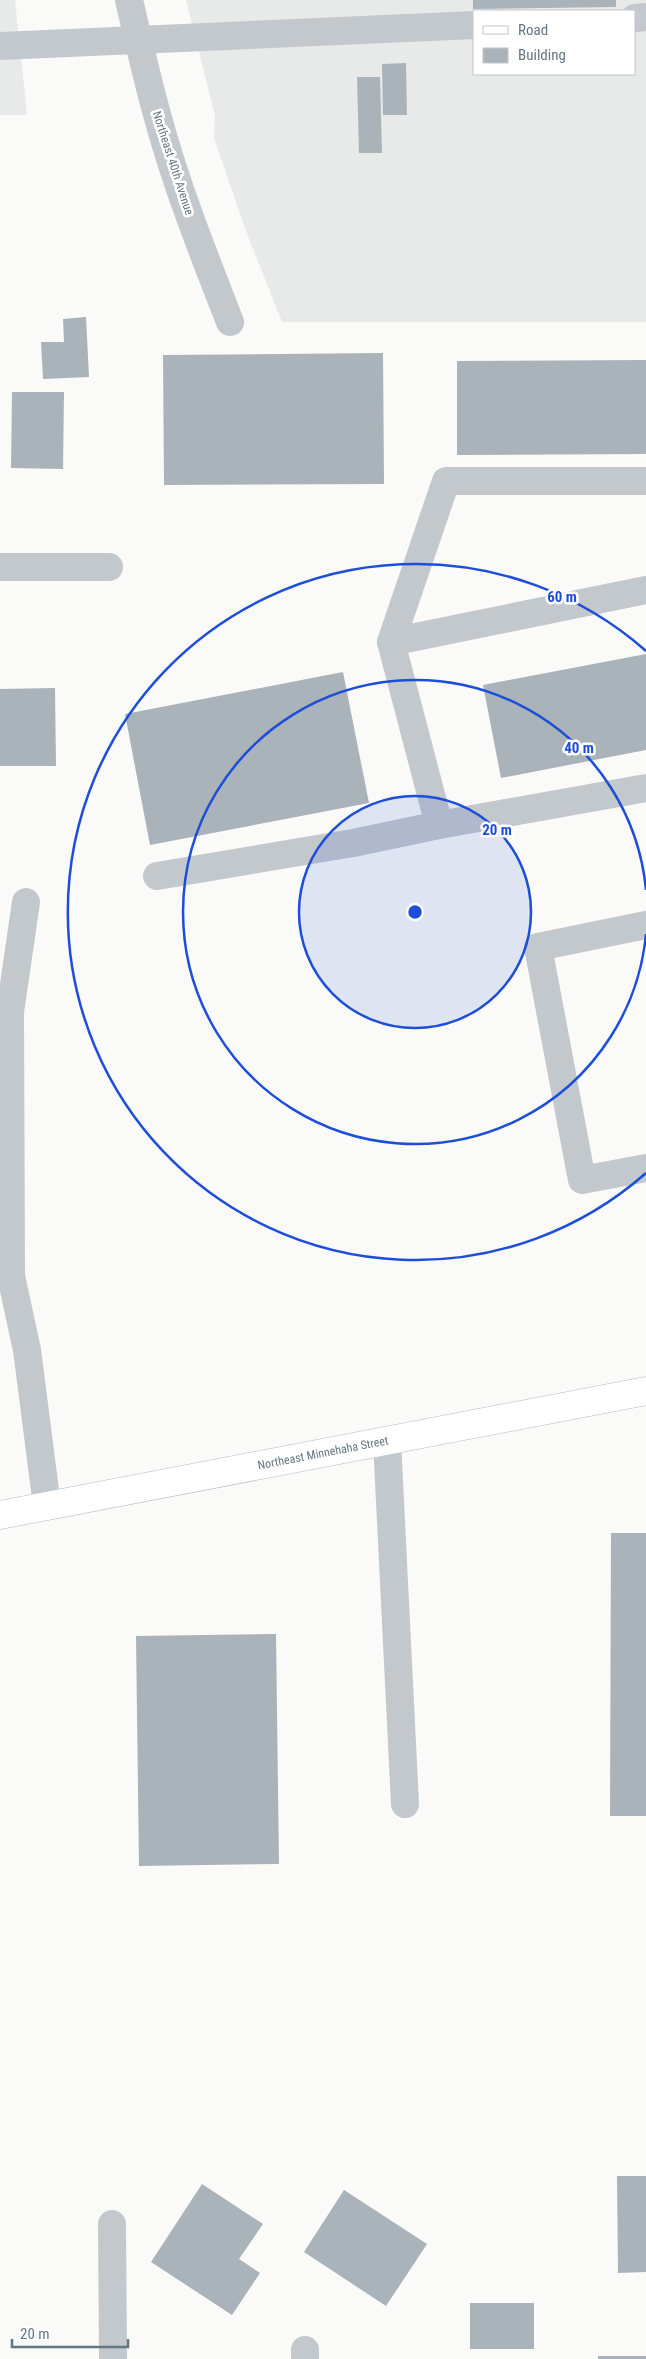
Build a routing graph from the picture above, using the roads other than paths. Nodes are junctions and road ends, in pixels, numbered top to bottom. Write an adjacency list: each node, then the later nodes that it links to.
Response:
1 (129, 0): 3 (street, Northeast 40th Avenue)
2 (473, 25): 3 (street)
3 (138, 41): 4 (street); 5 (street, Northeast 40th Avenue)
4 (0, 46)
5 (230, 322)
6 (646, 481): 10 (street)
7 (0, 567): 8 (street)
8 (109, 567)
9 (646, 590): 10 (street)
10 (392, 642): 12 (street)
11 (646, 788): 12 (street)
12 (438, 825): 13 (street)
13 (157, 876)
14 (26, 902): 19 (street)
15 (646, 925): 16 (street)
16 (646, 1168)
17 (646, 1391): 18 (main road, Northeast Minnehaha Street)
18 (387, 1440): 19 (main road, Northeast Minnehaha Street); 21 (street)
19 (47, 1506): 20 (main road, Northeast Minnehaha Street)
20 (0, 1515)
21 (405, 1804)
22 (112, 2224): 23 (street)
23 (113, 2359)

